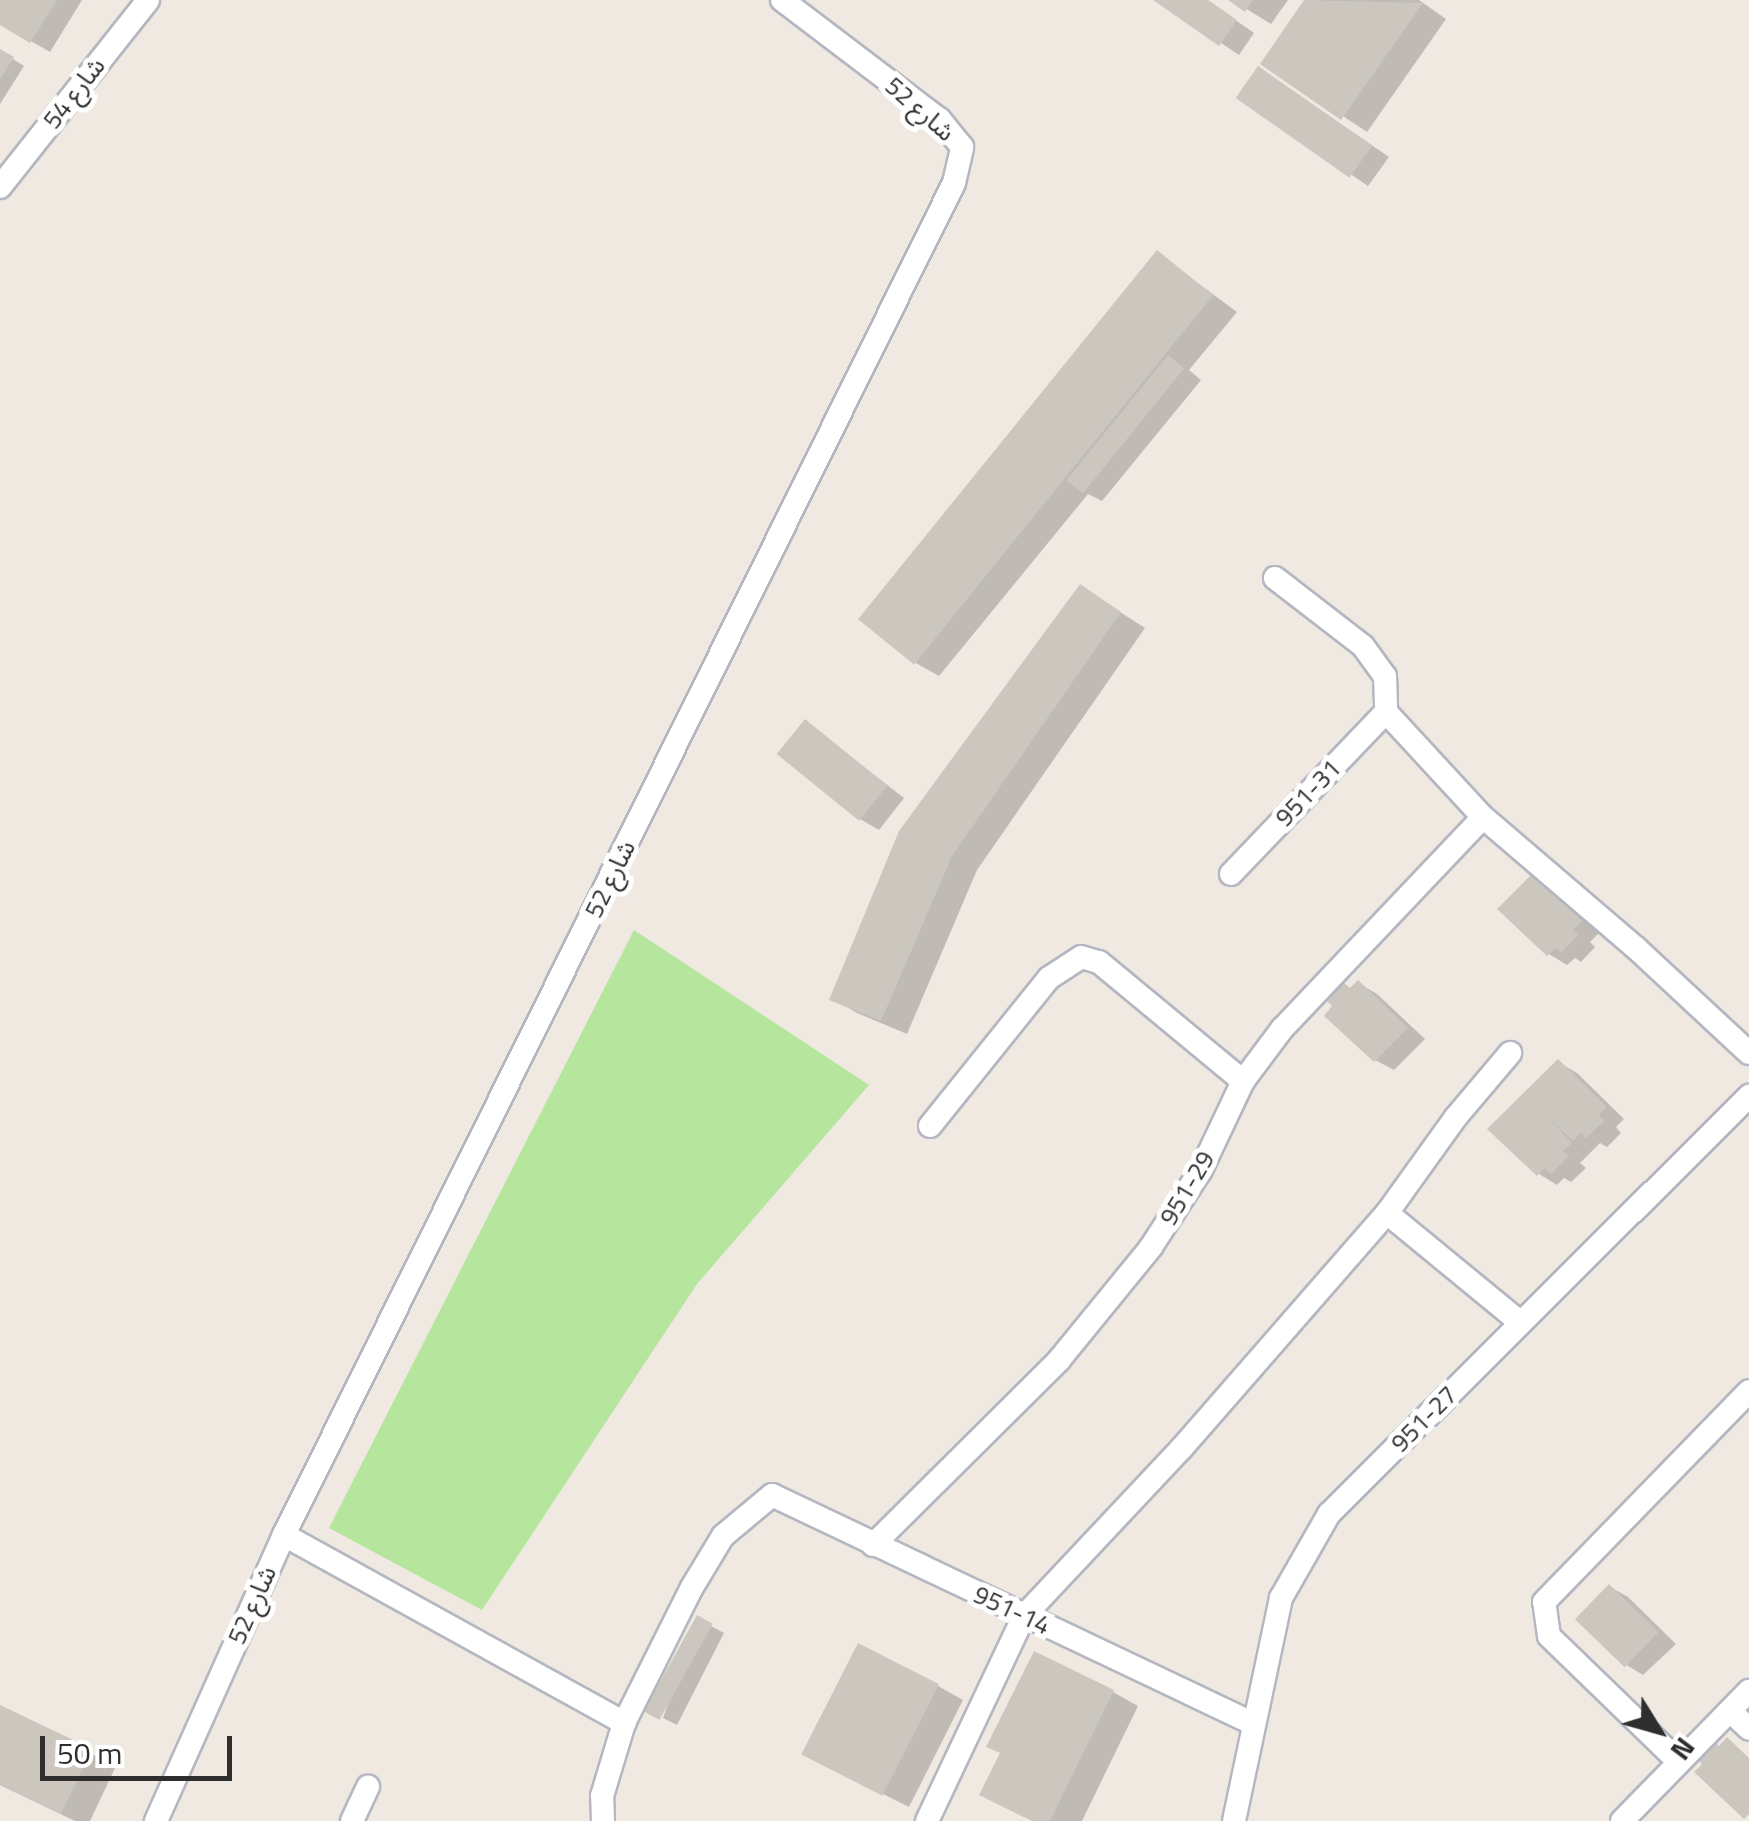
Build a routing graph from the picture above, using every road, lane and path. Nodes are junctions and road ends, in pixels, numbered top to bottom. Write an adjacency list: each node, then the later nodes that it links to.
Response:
1 (148, 0): 3 (street, شارع 54)
2 (782, 0): 16 (street, شارع 52)
3 (0, 187)
4 (1275, 578): 5 (street)
5 (1386, 712): 6 (street); 7 (street, 951-31)
6 (1482, 817): 9 (street); 10 (street, 951-29)
7 (1231, 874)
8 (1510, 1053): 13 (street)
9 (1749, 1053)
10 (1243, 1082): 12 (street); 17 (street, 951-29)
11 (1749, 1096): 14 (street, 951-27)
12 (930, 1126)
13 (1388, 1212): 14 (street); 18 (street)
14 (1521, 1323): 21 (street, 951-27)
15 (1749, 1391): 24 (street)
16 (284, 1535): 22 (street); 26 (street, شارع 52)
17 (873, 1545): 18 (street, 951-14); 22 (street, 951-14)
18 (1024, 1616): 21 (street, 951-14); 29 (street)
19 (1749, 1691): 20 (street)
20 (1730, 1711): 23 (street); 24 (street)
21 (1252, 1722): 30 (street, 951-27)
22 (624, 1723): 28 (street)
23 (1749, 1728)
24 (1679, 1762): 31 (street)
25 (368, 1787): 27 (street)
26 (156, 1821)
27 (352, 1821)
28 (604, 1821)
29 (927, 1821)
30 (1234, 1821)
31 (1622, 1821)

